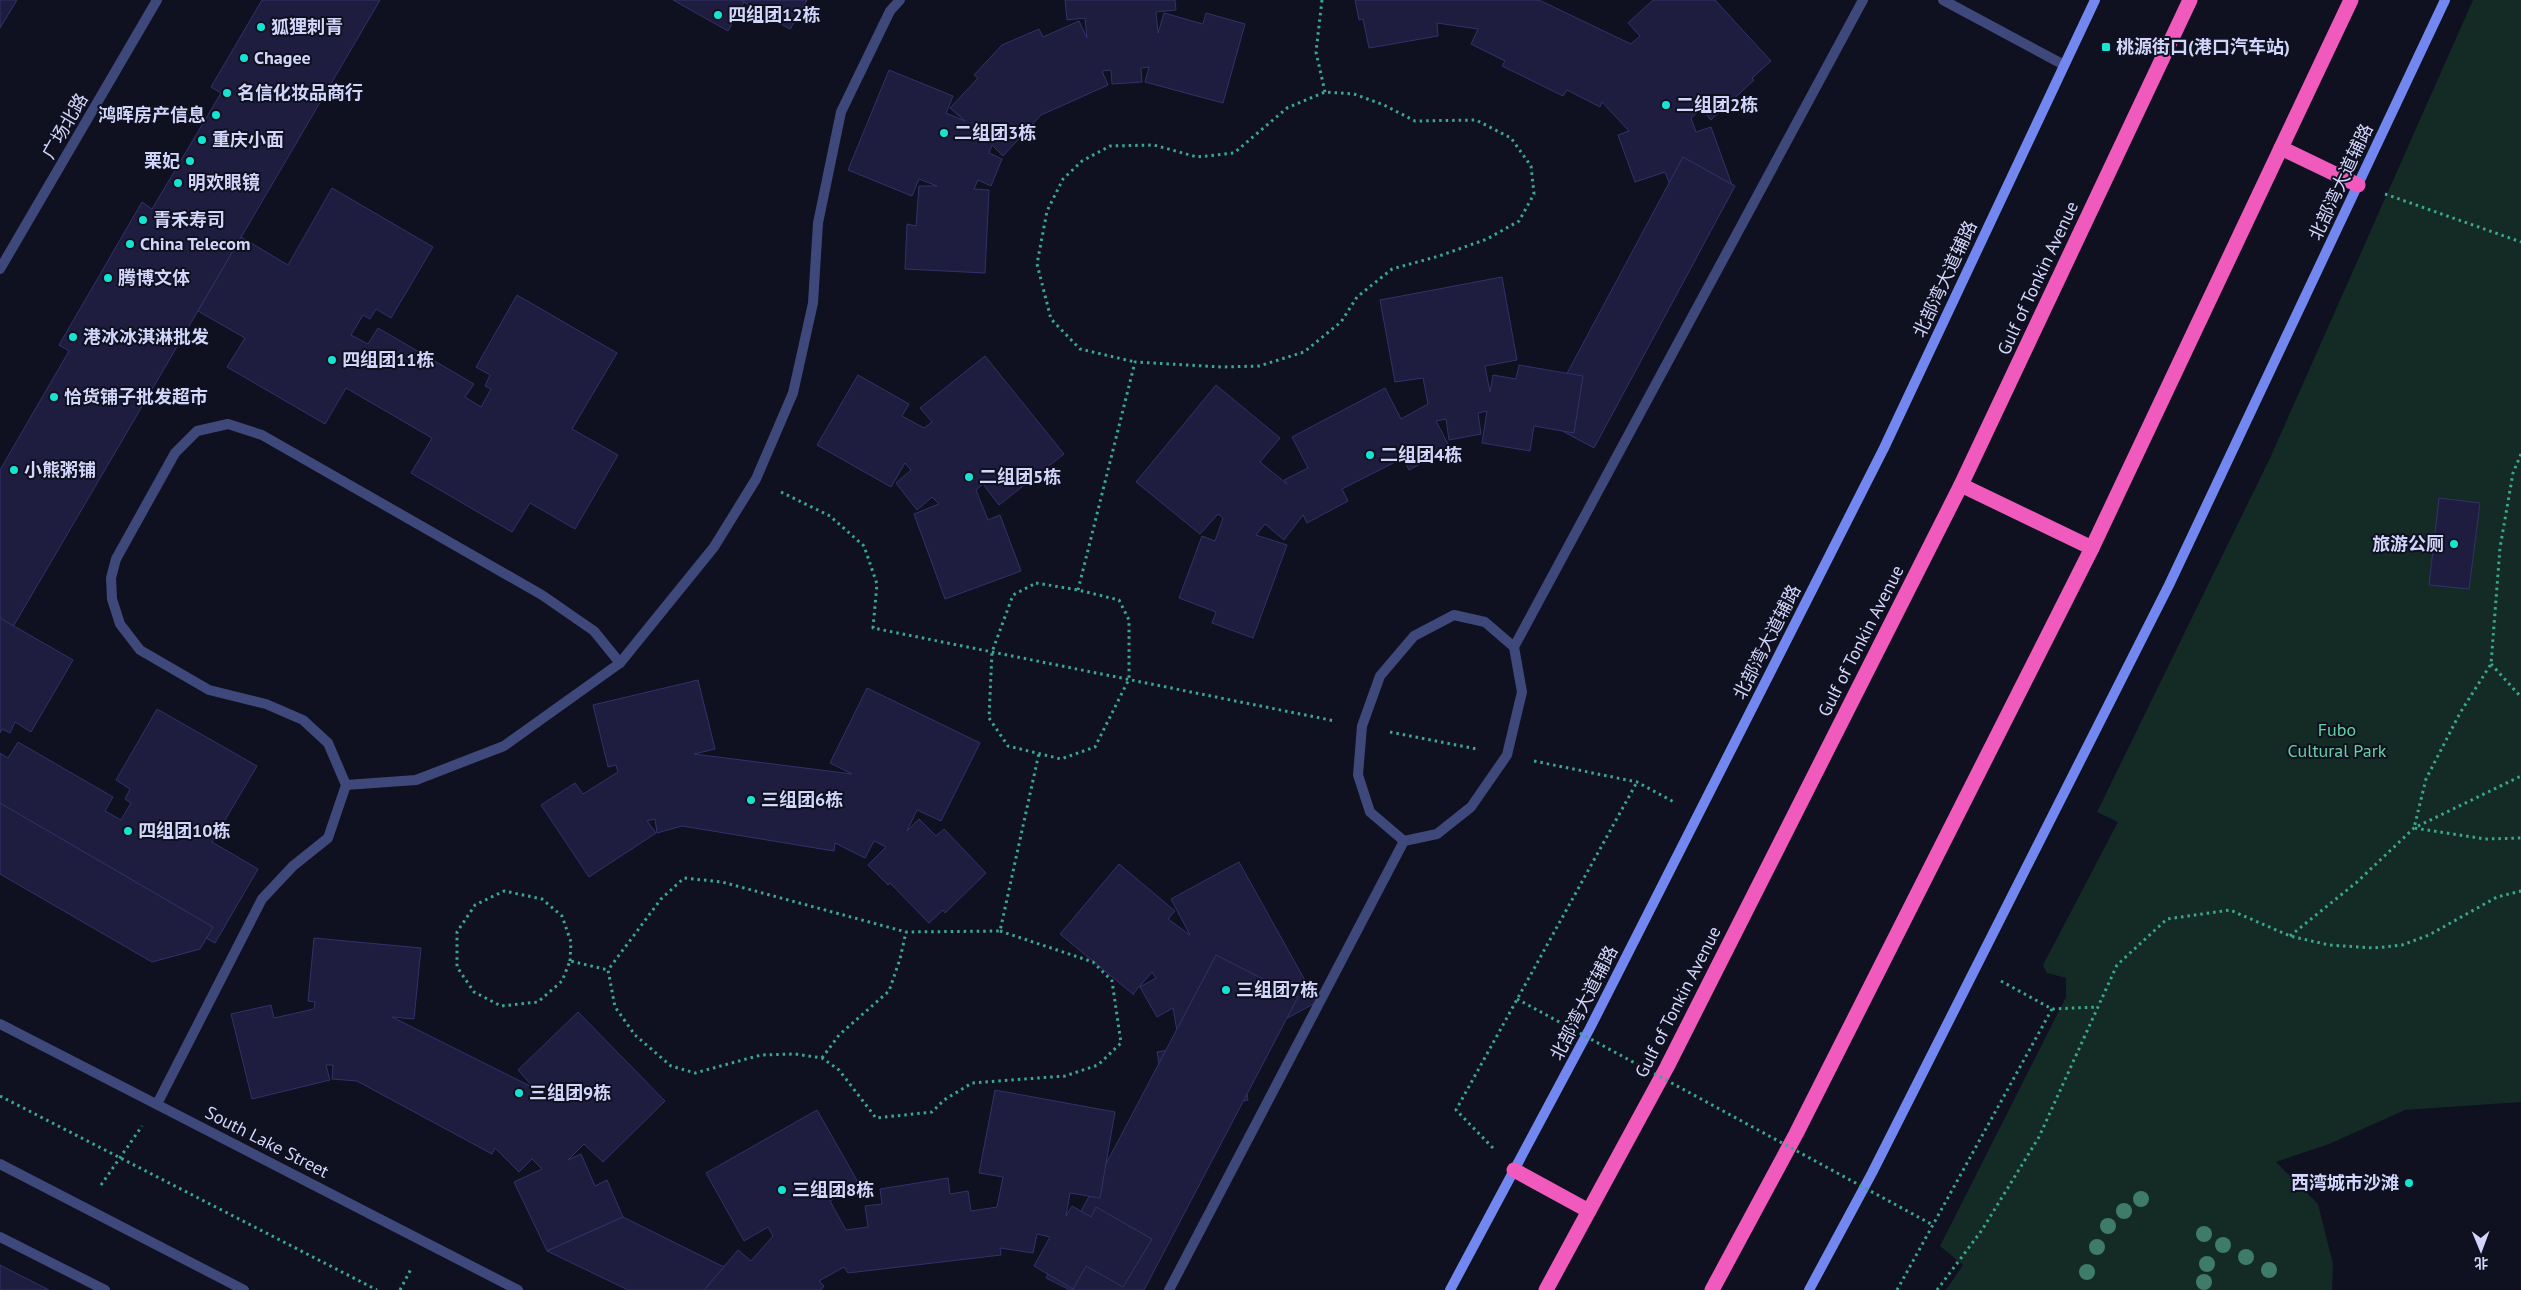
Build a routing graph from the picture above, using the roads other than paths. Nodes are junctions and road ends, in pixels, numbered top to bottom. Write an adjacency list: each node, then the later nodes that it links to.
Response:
1 (157, 0): 12 (street, 广场北路)
2 (900, 0): 16 (street)
3 (1863, 0): 15 (street)
4 (1943, 0): 9 (street)
5 (2095, 0): 9 (main road, 北部湾大道辅路)
6 (2190, 0): 13 (highway, Gulf of Tonkin Avenue)
7 (2351, 0): 10 (highway)
8 (2445, 0): 11 (main road, 北部湾大道辅路)
9 (2064, 65): 22 (main road, 北部湾大道辅路)
10 (2281, 148): 11 (highway); 14 (highway)
11 (2358, 185): 32 (main road, 北部湾大道辅路)
12 (0, 269)
13 (1961, 485): 14 (highway); 23 (highway, Gulf of Tonkin Avenue)
14 (2092, 548): 31 (highway)
15 (1514, 647): 18 (street); 18 (street)
16 (620, 663): 17 (street); 17 (street)
17 (346, 784): 20 (street)
18 (1404, 841): 28 (street)
19 (0, 1024): 20 (street, South Lake Street)
20 (157, 1104): 27 (street, South Lake Street)
21 (0, 1164): 26 (street)
22 (1514, 1170): 23 (highway); 29 (main road, 北部湾大道辅路)
23 (1590, 1211): 30 (highway, Gulf of Tonkin Avenue)
24 (0, 1238): 25 (street)
25 (105, 1290)
26 (244, 1290)
27 (518, 1290)
28 (1169, 1290)
29 (1450, 1290)
30 (1546, 1290)
31 (1712, 1290)
32 (1809, 1290)

